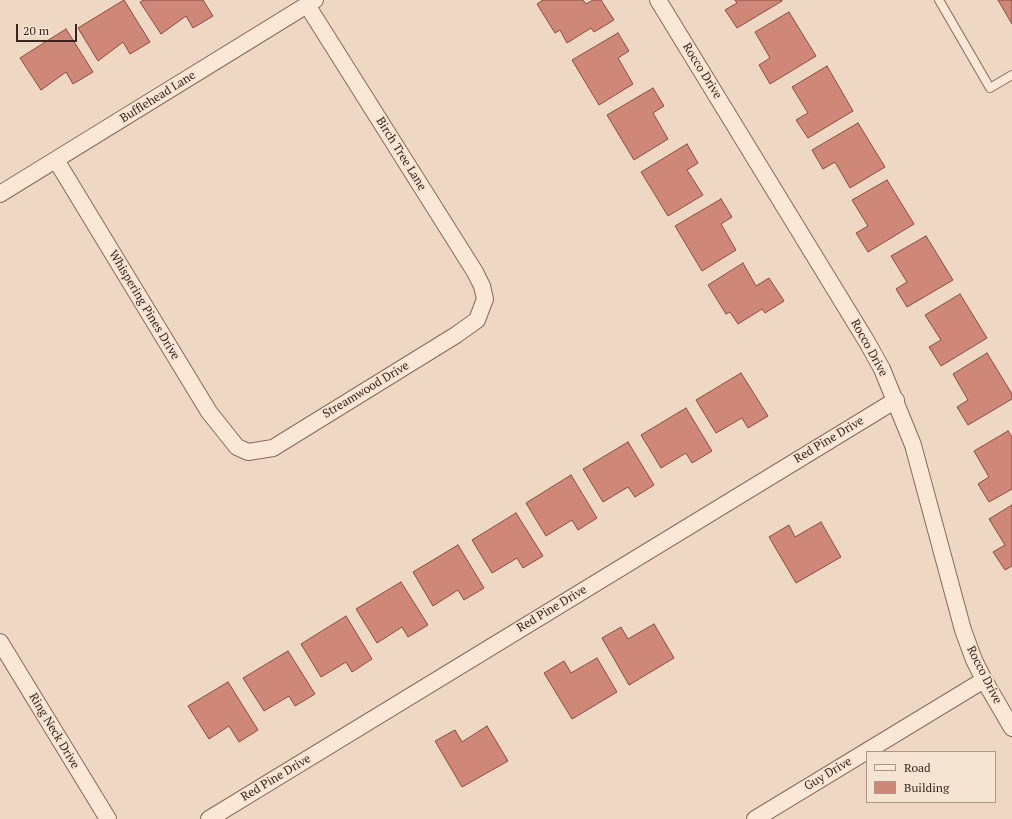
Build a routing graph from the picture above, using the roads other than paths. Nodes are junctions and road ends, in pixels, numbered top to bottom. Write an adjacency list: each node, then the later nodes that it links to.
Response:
1 (658, 0): 8 (street, Rocco Drive)
2 (939, 0): 4 (lane)
3 (311, 2): 5 (street, Bufflehead Lane); 7 (street, Birch Tree Lane)
4 (1012, 75)
5 (56, 160): 6 (street, Bufflehead Lane); 9 (street, Whispering Pines Drive)
6 (0, 194)
7 (483, 307): 9 (street, Streamwood Drive)
8 (896, 400): 11 (street, Rocco Drive); 16 (street, Red Pine Drive)
9 (237, 447)
10 (0, 642): 15 (street, Ring Neck Drive)
11 (984, 680): 12 (street, Rocco Drive); 13 (street, Guy Drive)
12 (1012, 728)
13 (867, 751)
14 (866, 752): 17 (street, Guy Drive)
15 (108, 819)
16 (209, 819)
17 (755, 819)

